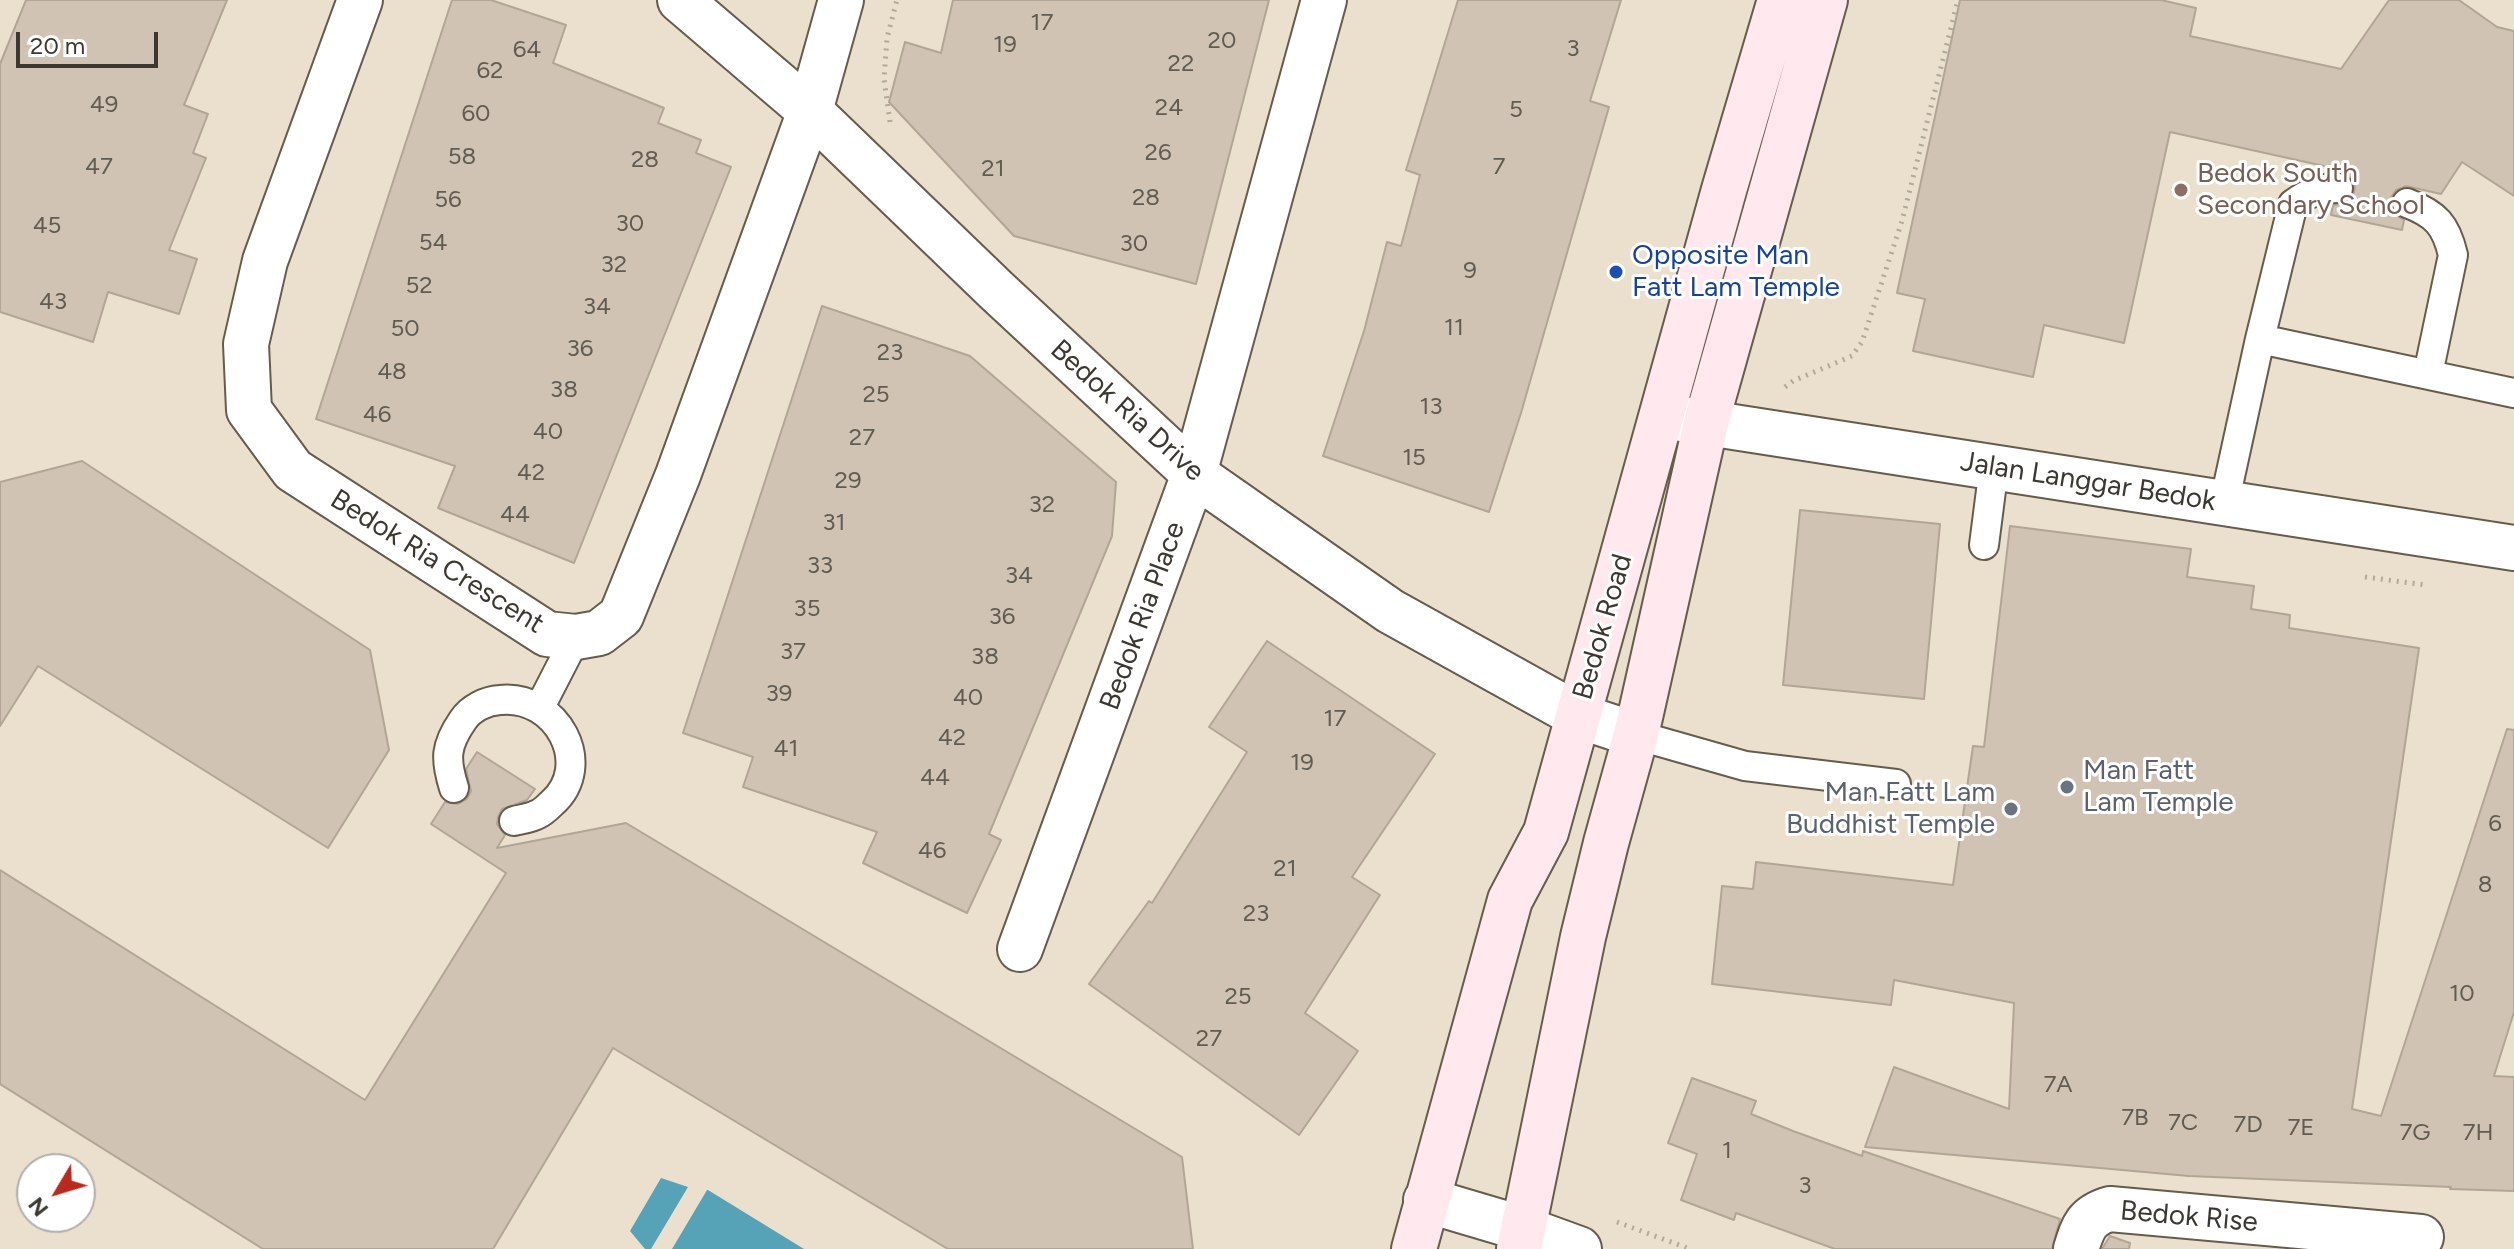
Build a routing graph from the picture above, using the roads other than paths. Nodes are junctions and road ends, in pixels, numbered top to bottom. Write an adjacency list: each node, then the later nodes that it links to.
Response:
1 (360, 0): 20 (street, Bedok Ria Crescent)
2 (680, 0): 7 (street, Bedok Ria Drive)
3 (841, 0): 7 (street, Bedok Ria Crescent)
4 (1324, 0): 16 (street, Bedok Ria Place)
5 (1780, 0): 13 (main road, Bedok Road)
6 (1825, 0): 14 (main road, Bedok Road)
7 (810, 111): 16 (street, Bedok Ria Drive); 20 (street, Bedok Ria Crescent)
8 (2338, 188): 10 (lane)
9 (2407, 203): 11 (lane)
10 (2260, 339): 11 (lane); 17 (lane)
11 (2428, 374): 12 (lane)
12 (2514, 393)
13 (1662, 416): 14 (street, Jalan Langgar Bedok); 22 (main road, Bedok Road)
14 (1722, 425): 15 (street, Jalan Langgar Bedok); 23 (main road, Bedok Road)
15 (1994, 467): 17 (street, Jalan Langgar Bedok); 18 (lane)
16 (1194, 474): 22 (street, Bedok Ria Drive); 27 (street, Bedok Ria Place)
17 (2224, 504): 19 (street, Jalan Langgar Bedok)
18 (1984, 545)
19 (2514, 548)
20 (576, 637): 21 (lane)
21 (540, 707): 25 (lane); 26 (lane)
22 (1579, 716): 23 (street, Bedok Ria Drive); 28 (main road, Bedok Road)
23 (1636, 735): 24 (lane); 30 (main road, Bedok Road)
24 (1896, 784)
25 (454, 788)
26 (514, 821)
27 (1020, 949)
28 (1426, 1200): 30 (street); 31 (main road, Bedok Road)
29 (2421, 1237): 33 (street, Bedok Rise)
30 (1522, 1239): 32 (street)
31 (1414, 1249)
32 (1579, 1249)
33 (2076, 1249)

